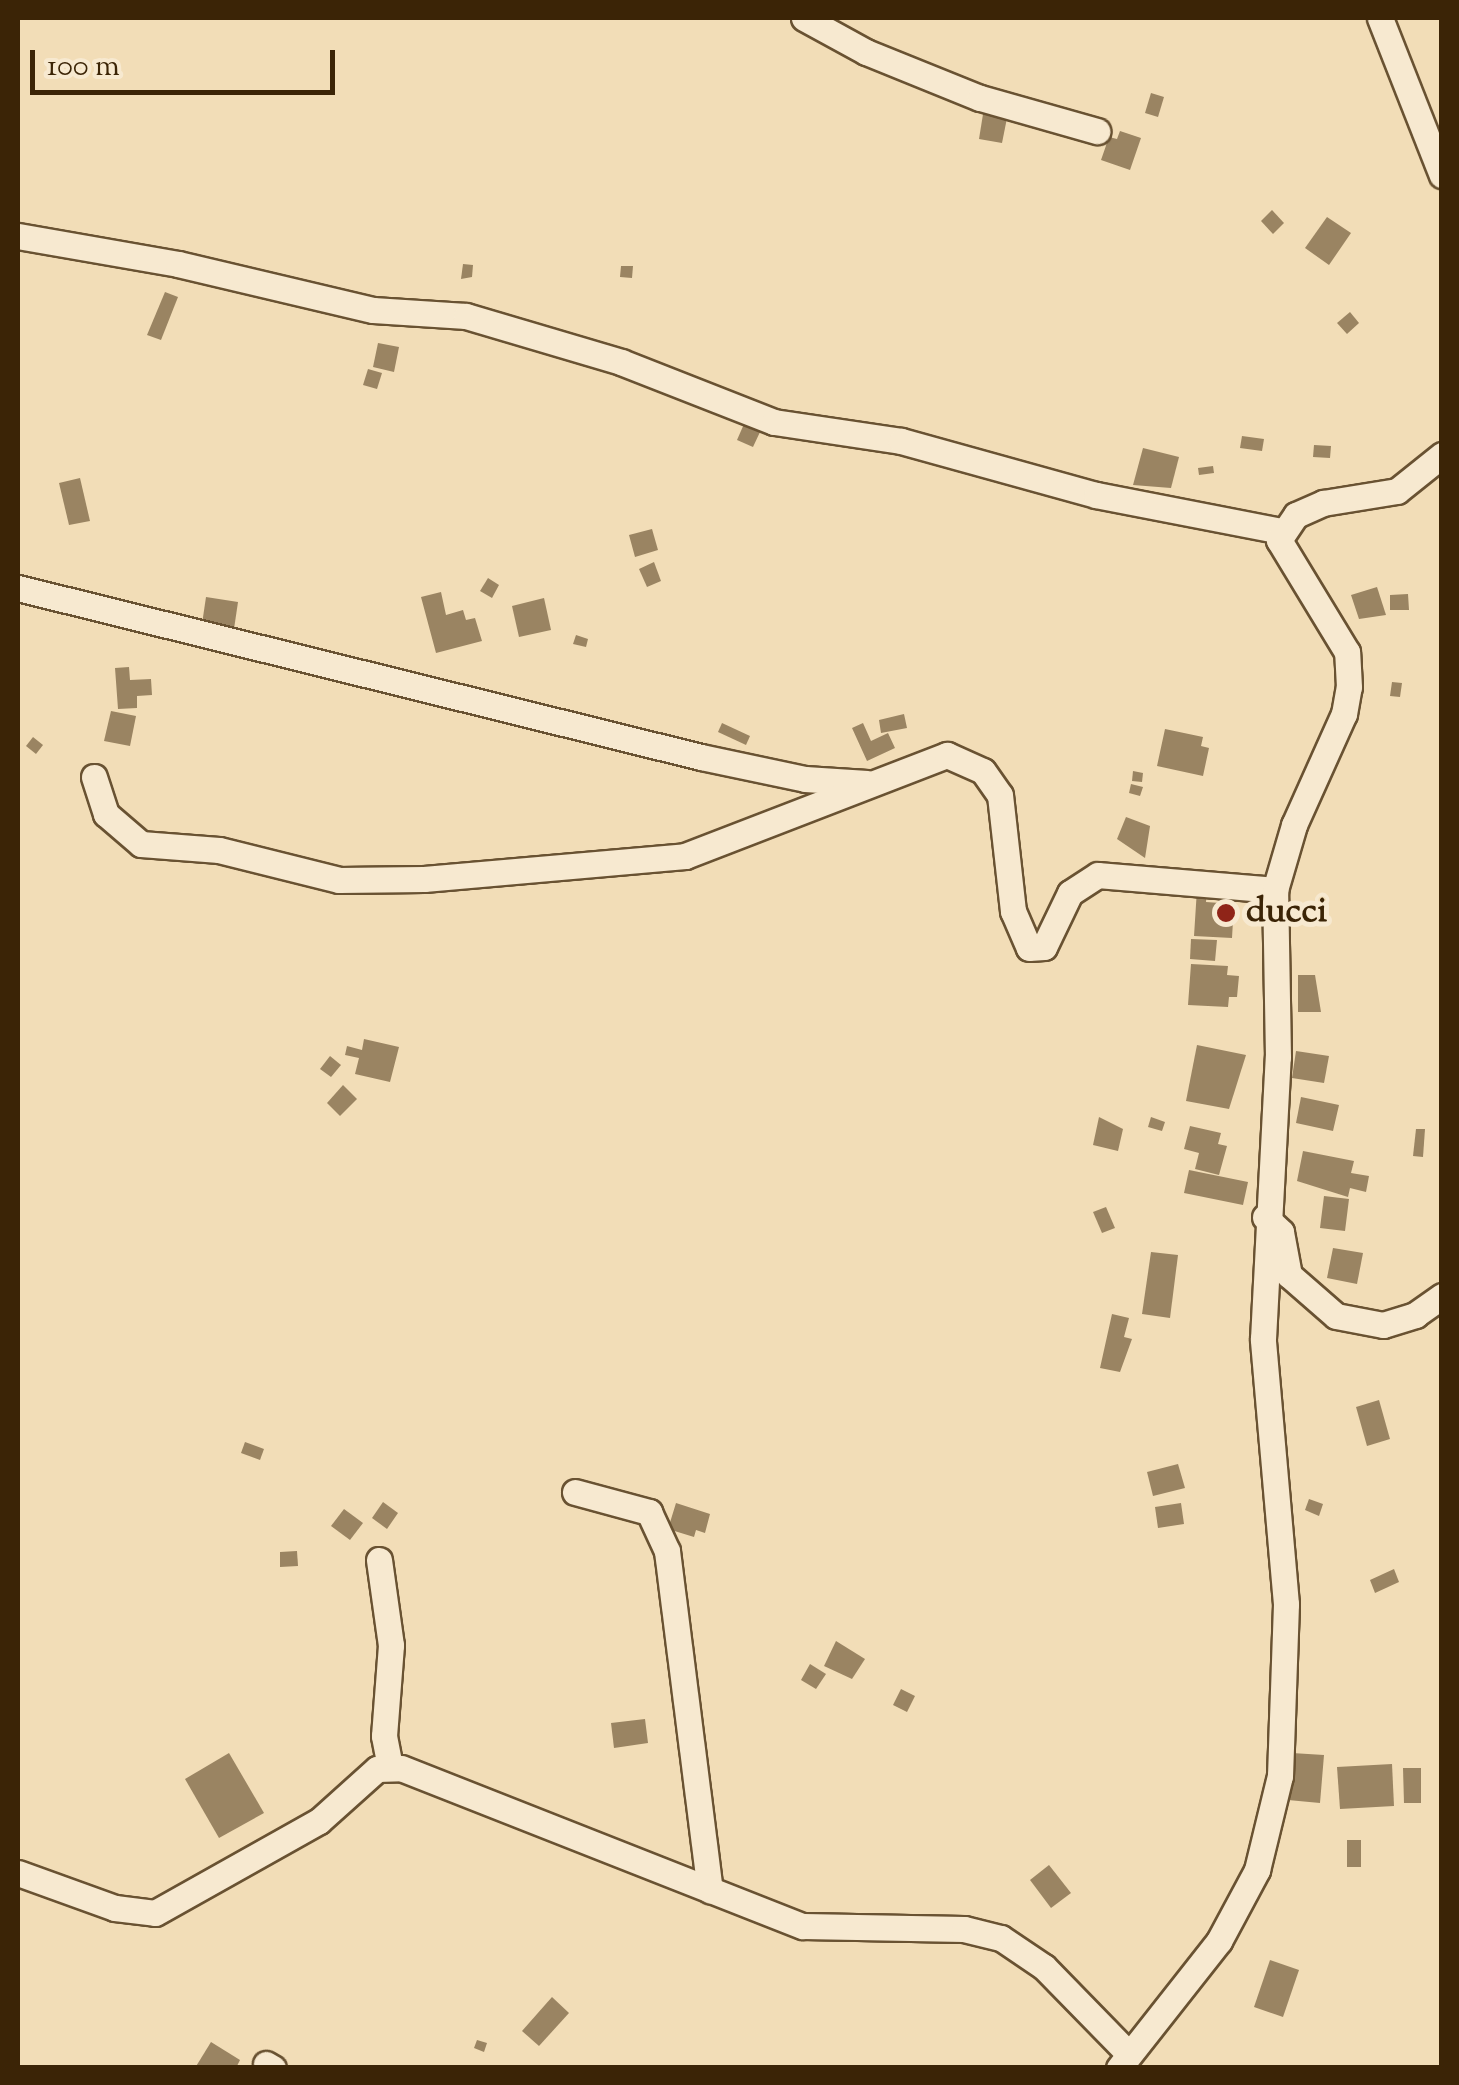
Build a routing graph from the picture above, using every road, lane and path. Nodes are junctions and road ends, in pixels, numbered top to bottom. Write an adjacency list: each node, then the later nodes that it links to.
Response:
1 (804, 18): 3 (street)
2 (1380, 18): 4 (street)
3 (1097, 131)
4 (1442, 175)
5 (18, 236): 7 (street)
6 (1442, 455): 7 (street)
7 (1281, 531): 11 (street)
8 (18, 588): 10 (street)
9 (94, 777): 10 (street)
10 (872, 784): 11 (street)
11 (1275, 890): 12 (street)
12 (1266, 1216): 13 (street); 19 (street)
13 (1442, 1296)
14 (575, 1492): 18 (street)
15 (379, 1560): 16 (street)
16 (390, 1767): 17 (street); 18 (street)
17 (18, 1872)
18 (710, 1890): 19 (street)
19 (1124, 2060)

